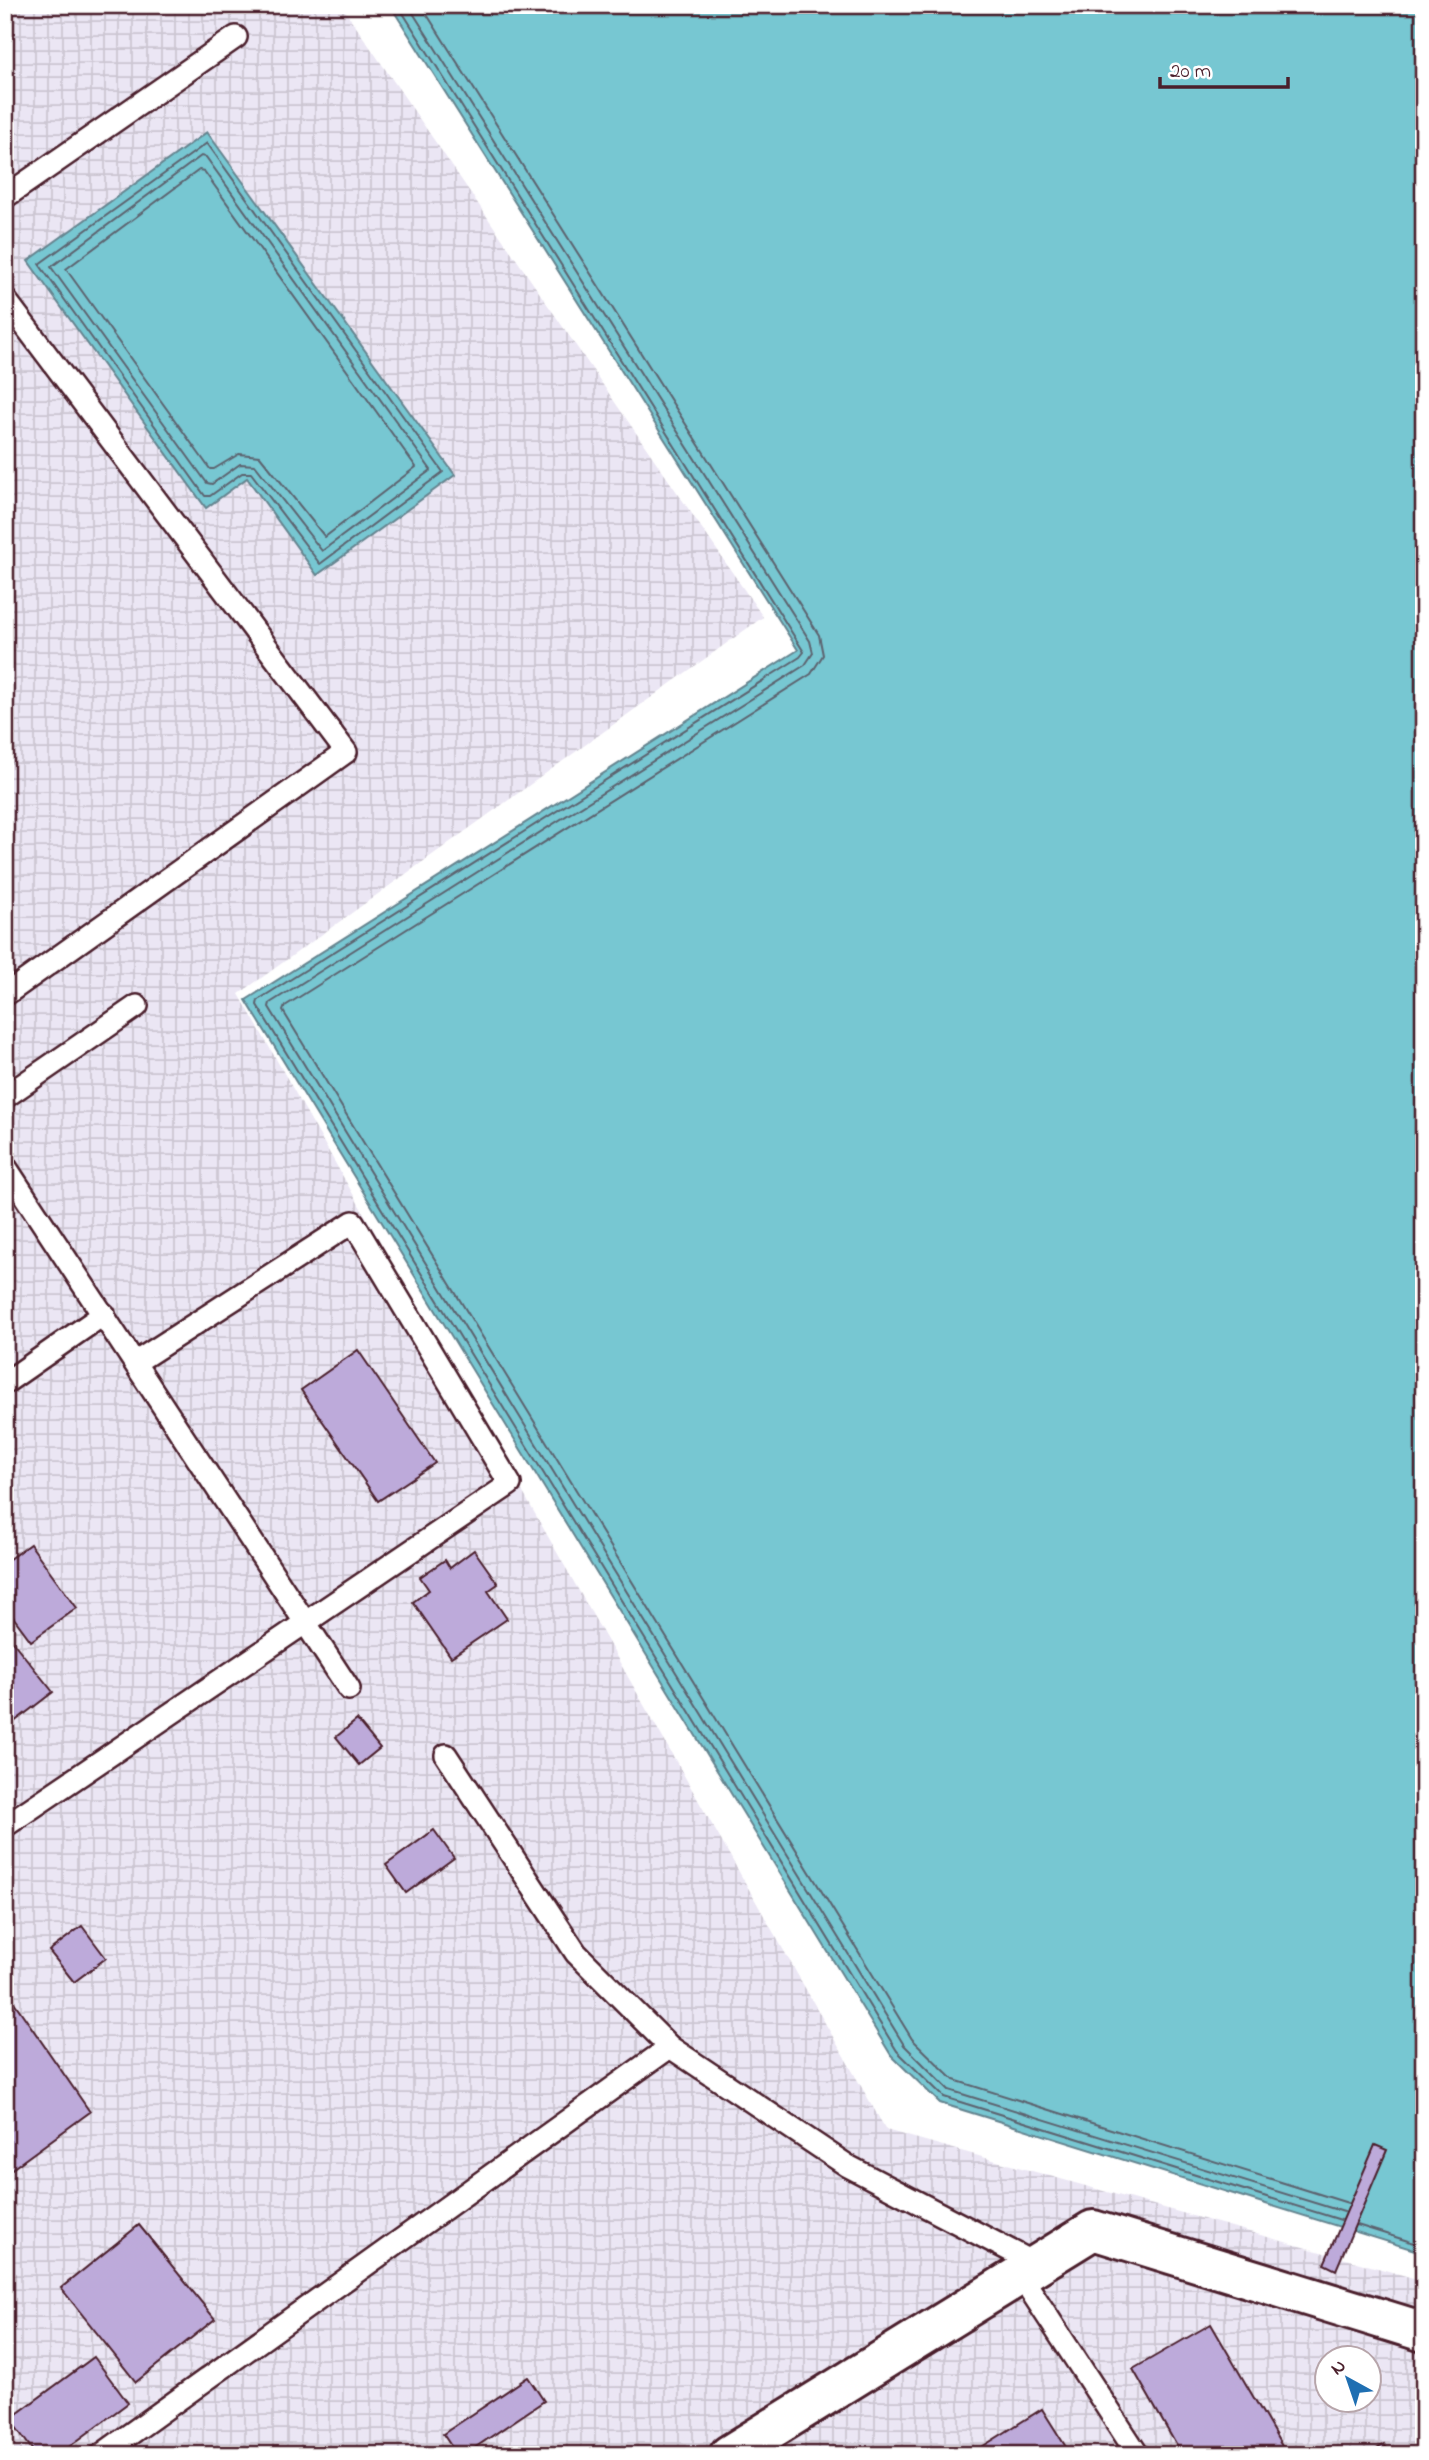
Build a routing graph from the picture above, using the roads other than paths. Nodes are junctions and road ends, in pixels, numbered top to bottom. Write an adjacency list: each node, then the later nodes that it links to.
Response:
1 (236, 37): 2 (lane)
2 (5, 197)
3 (5, 299): 4 (lane)
4 (5, 995)
5 (137, 1006): 6 (lane)
6 (5, 1097)
7 (5, 1166): 8 (lane)
8 (104, 1314): 9 (lane); 10 (lane)
9 (136, 1362): 11 (lane); 11 (lane)
10 (5, 1383)
11 (305, 1623): 12 (lane); 14 (lane)
12 (349, 1689)
13 (446, 1755): 15 (lane)
14 (5, 1826)
15 (670, 2046): 16 (lane); 18 (lane)
16 (1030, 2270): 17 (street); 19 (street); 20 (lane)
17 (1424, 2332)
18 (101, 2455)
19 (729, 2455)
20 (1138, 2455)

